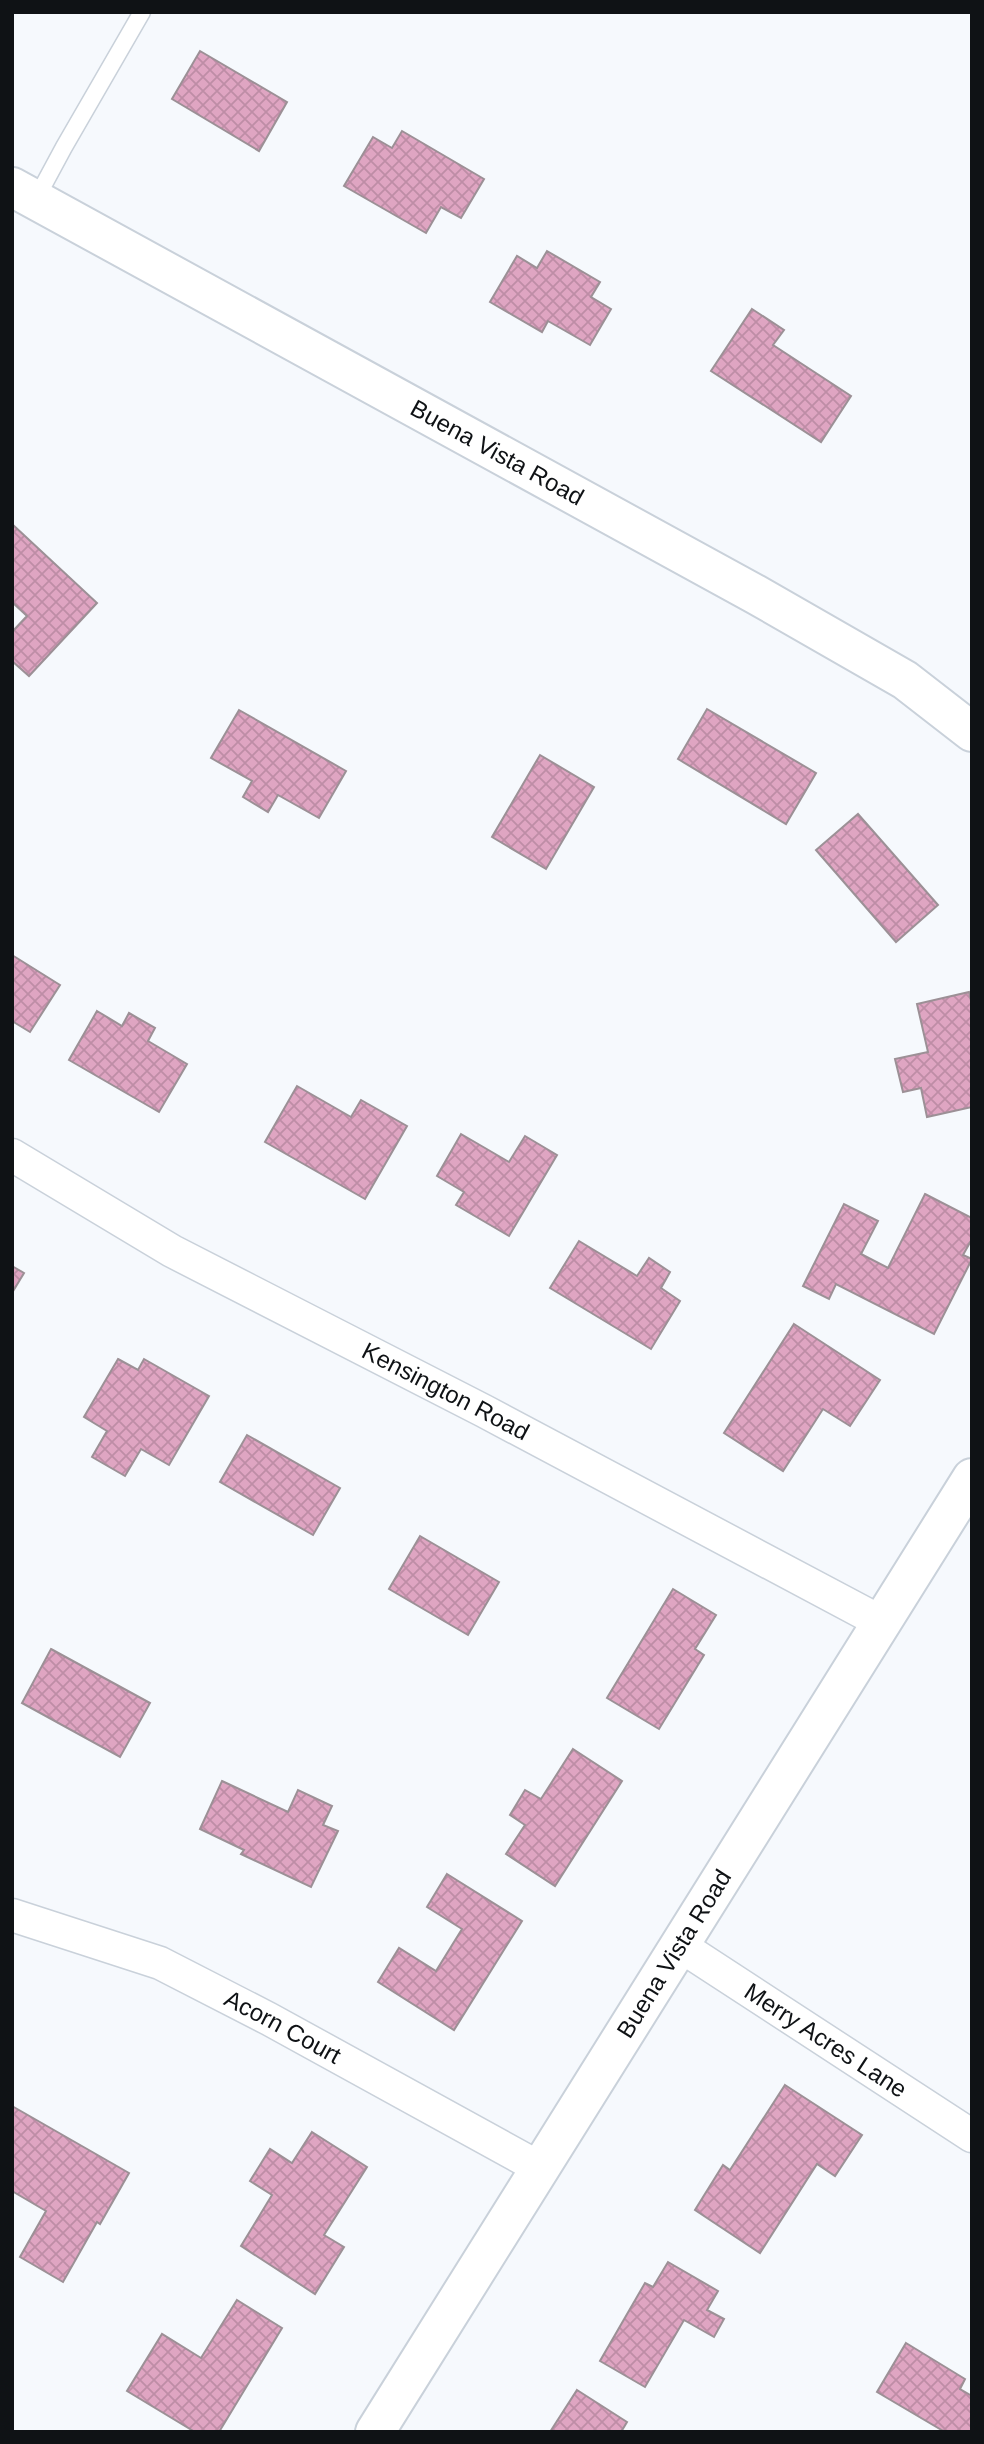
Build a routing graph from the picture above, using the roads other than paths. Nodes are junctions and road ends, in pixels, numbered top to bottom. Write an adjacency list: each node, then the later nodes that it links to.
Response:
1 (142, 12): 2 (lane)
2 (24, 193): 3 (street, Buena Vista Road)
3 (972, 732)
4 (12, 1155): 6 (street, Kensington Road)
5 (972, 1478): 6 (street, Buena Vista Road)
6 (881, 1622): 8 (street, Buena Vista Road)
7 (12, 1915): 10 (street, Acorn Court)
8 (679, 1945): 9 (street, Merry Acres Lane); 10 (street, Buena Vista Road)
9 (972, 2136)
10 (540, 2168): 11 (street, Buena Vista Road)
11 (375, 2432)

